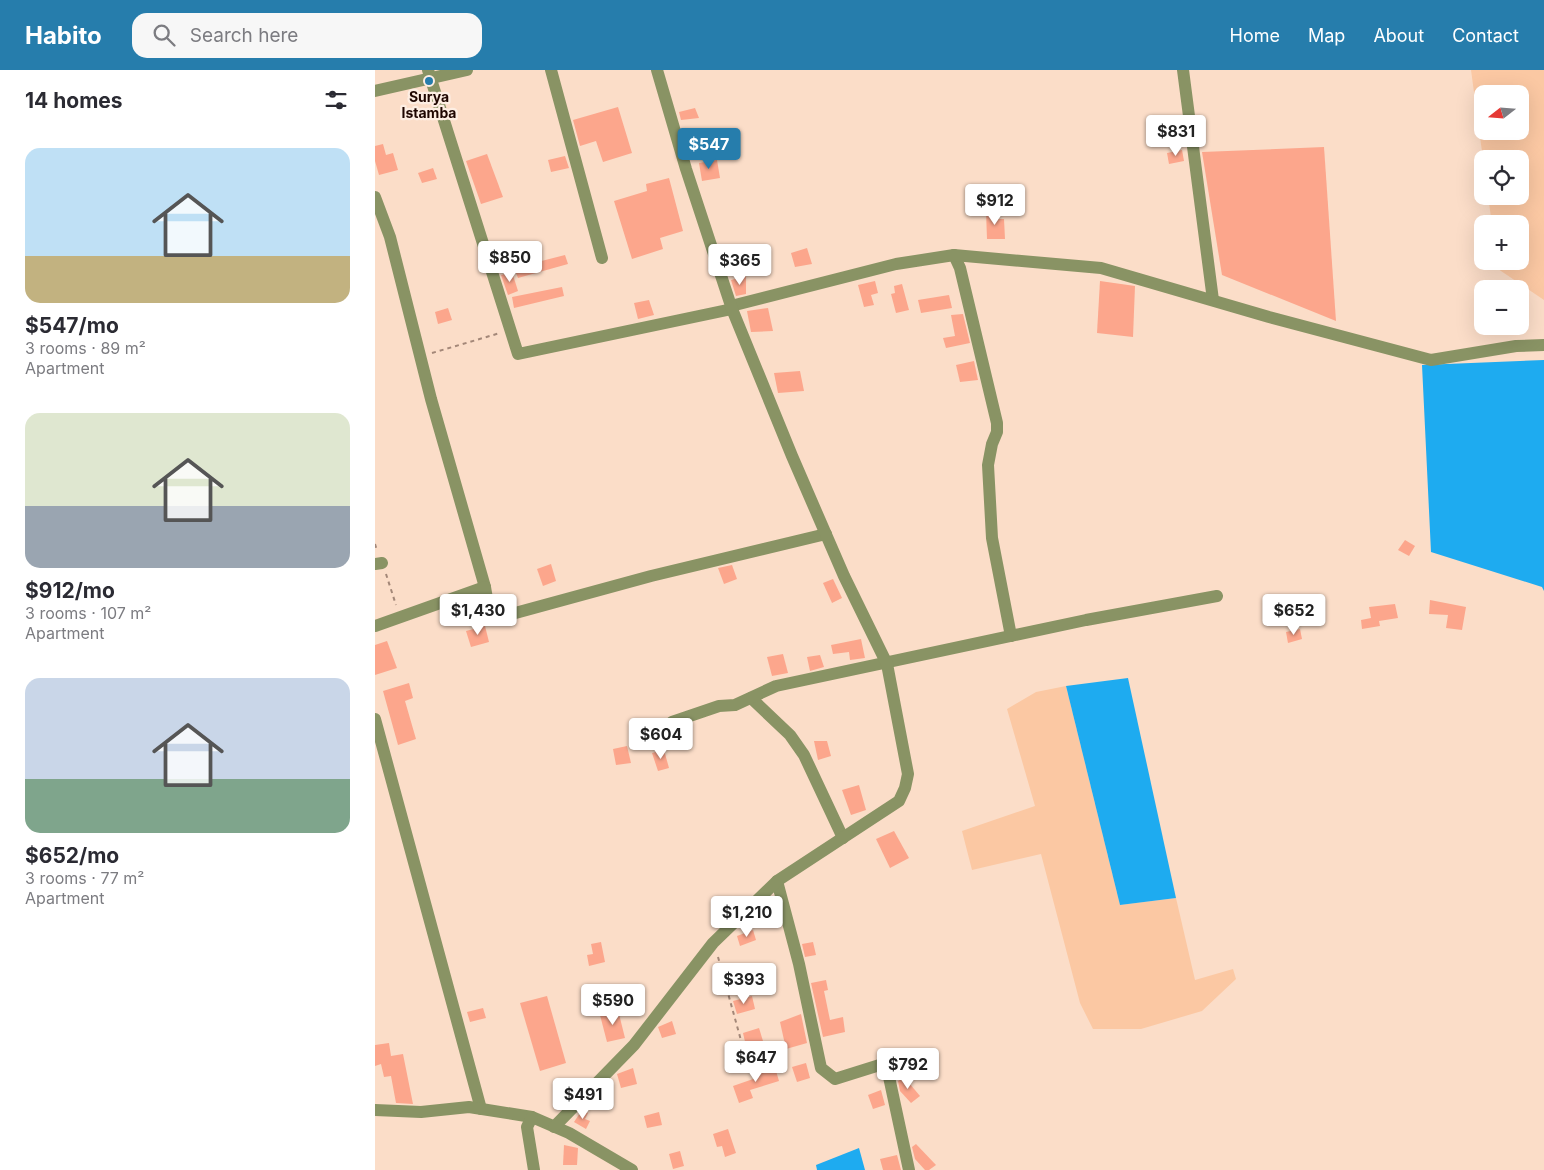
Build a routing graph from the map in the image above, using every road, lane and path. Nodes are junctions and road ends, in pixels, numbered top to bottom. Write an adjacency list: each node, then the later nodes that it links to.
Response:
1 (467, 70): 5 (street)
2 (551, 70): 9 (street)
3 (657, 70): 11 (street)
4 (1183, 70): 10 (street)
5 (429, 74): 6 (street); 12 (street)
6 (375, 91)
7 (375, 197): 14 (street)
8 (954, 255): 10 (street); 11 (street); 22 (street)
9 (602, 258)
10 (1213, 300): 13 (street)
11 (731, 307): 12 (street); 15 (street)
12 (510, 330): 14 (path)
13 (1544, 345)
14 (420, 356): 18 (street)
15 (826, 534): 18 (street); 23 (street)
16 (375, 544): 17 (path)
17 (378, 564): 20 (path)
18 (485, 587): 20 (street)
19 (1217, 596): 22 (street)
20 (400, 617): 21 (street)
21 (375, 626)
22 (1011, 636): 23 (street)
23 (887, 664): 24 (street); 27 (street)
24 (751, 698): 26 (street); 27 (street)
25 (375, 719): 31 (street)
26 (672, 722)
27 (843, 838): 28 (street)
28 (777, 881): 29 (street); 37 (street)
29 (709, 949): 30 (path); 34 (street)
30 (750, 1072)
31 (481, 1109): 32 (street); 33 (street)
32 (375, 1110)
33 (532, 1117): 34 (street); 35 (street)
34 (553, 1126): 36 (street)
35 (534, 1170)
36 (631, 1170)
37 (909, 1170)

